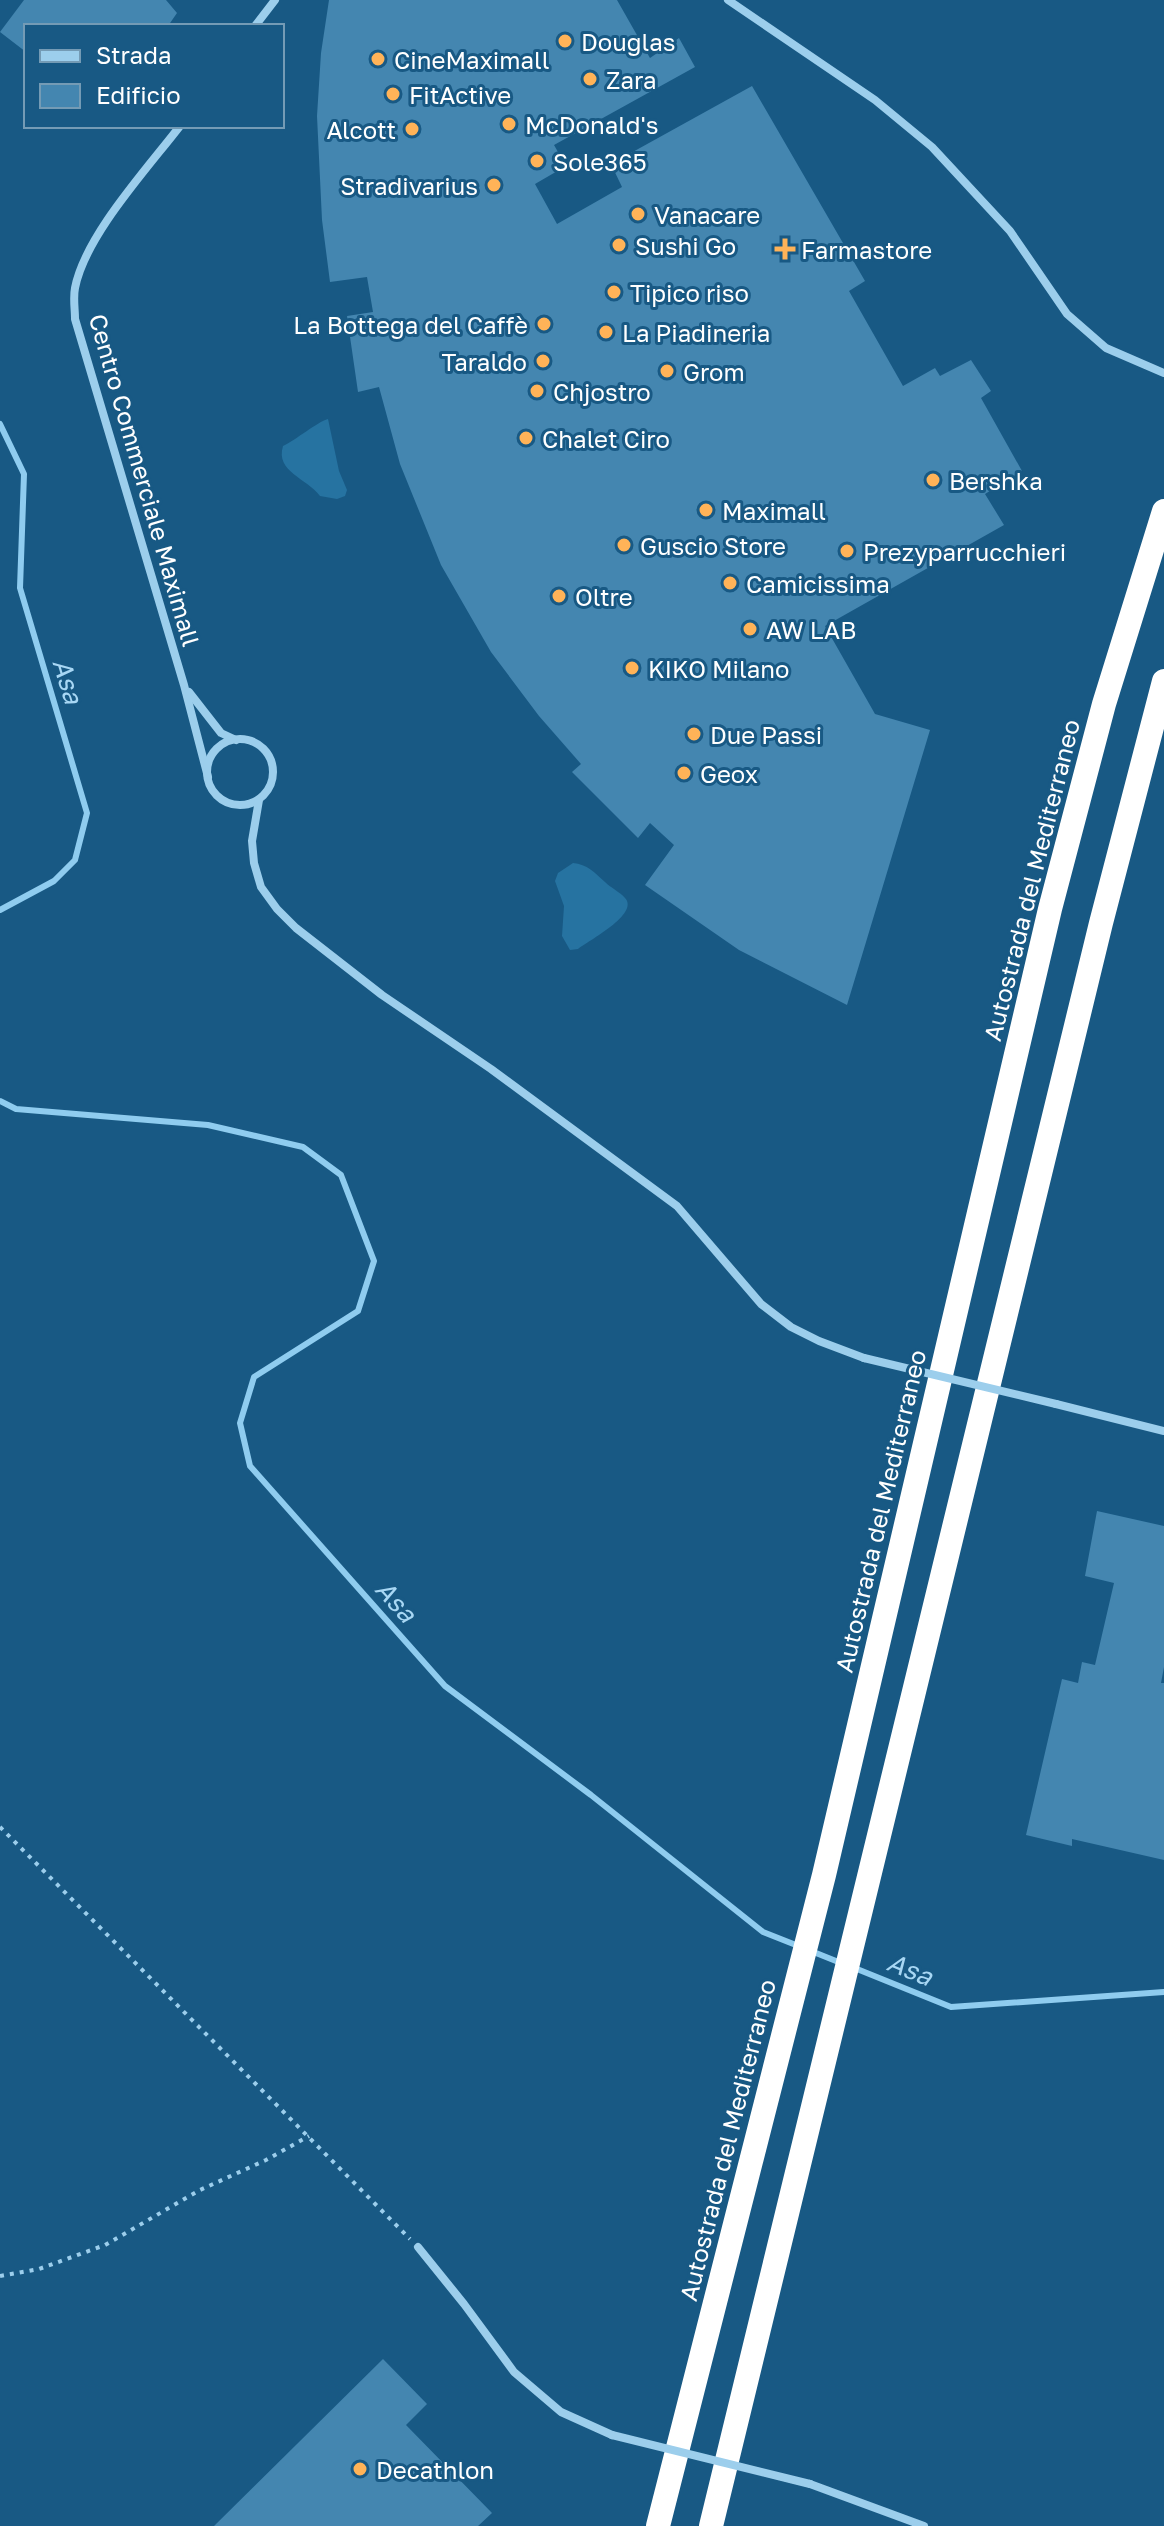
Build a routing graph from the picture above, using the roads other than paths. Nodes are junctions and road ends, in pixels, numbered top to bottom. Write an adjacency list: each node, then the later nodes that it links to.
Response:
1 (275, 0): 3 (street)
2 (728, 0): 5 (street)
3 (257, 24)
4 (178, 128): 8 (street, Centro Commerciale Maximall)
5 (1160, 372)
6 (1164, 511): 14 (highway, Autostrada del Mediterraneo)
7 (1164, 681): 17 (highway)
8 (184, 685): 9 (street, Centro Commerciale Maximall); 10 (street, Centro Commerciale Maximall)
9 (236, 740): 10 (street); 11 (street)
10 (208, 777): 11 (street)
11 (259, 800): 12 (street, bridge)
12 (1164, 1431)
13 (418, 2247): 18 (street, bridge)
14 (669, 2478): 15 (highway); 16 (highway, Autostrada del Mediterraneo)
15 (642, 2526)
16 (658, 2526)
17 (711, 2526)
18 (924, 2526)

